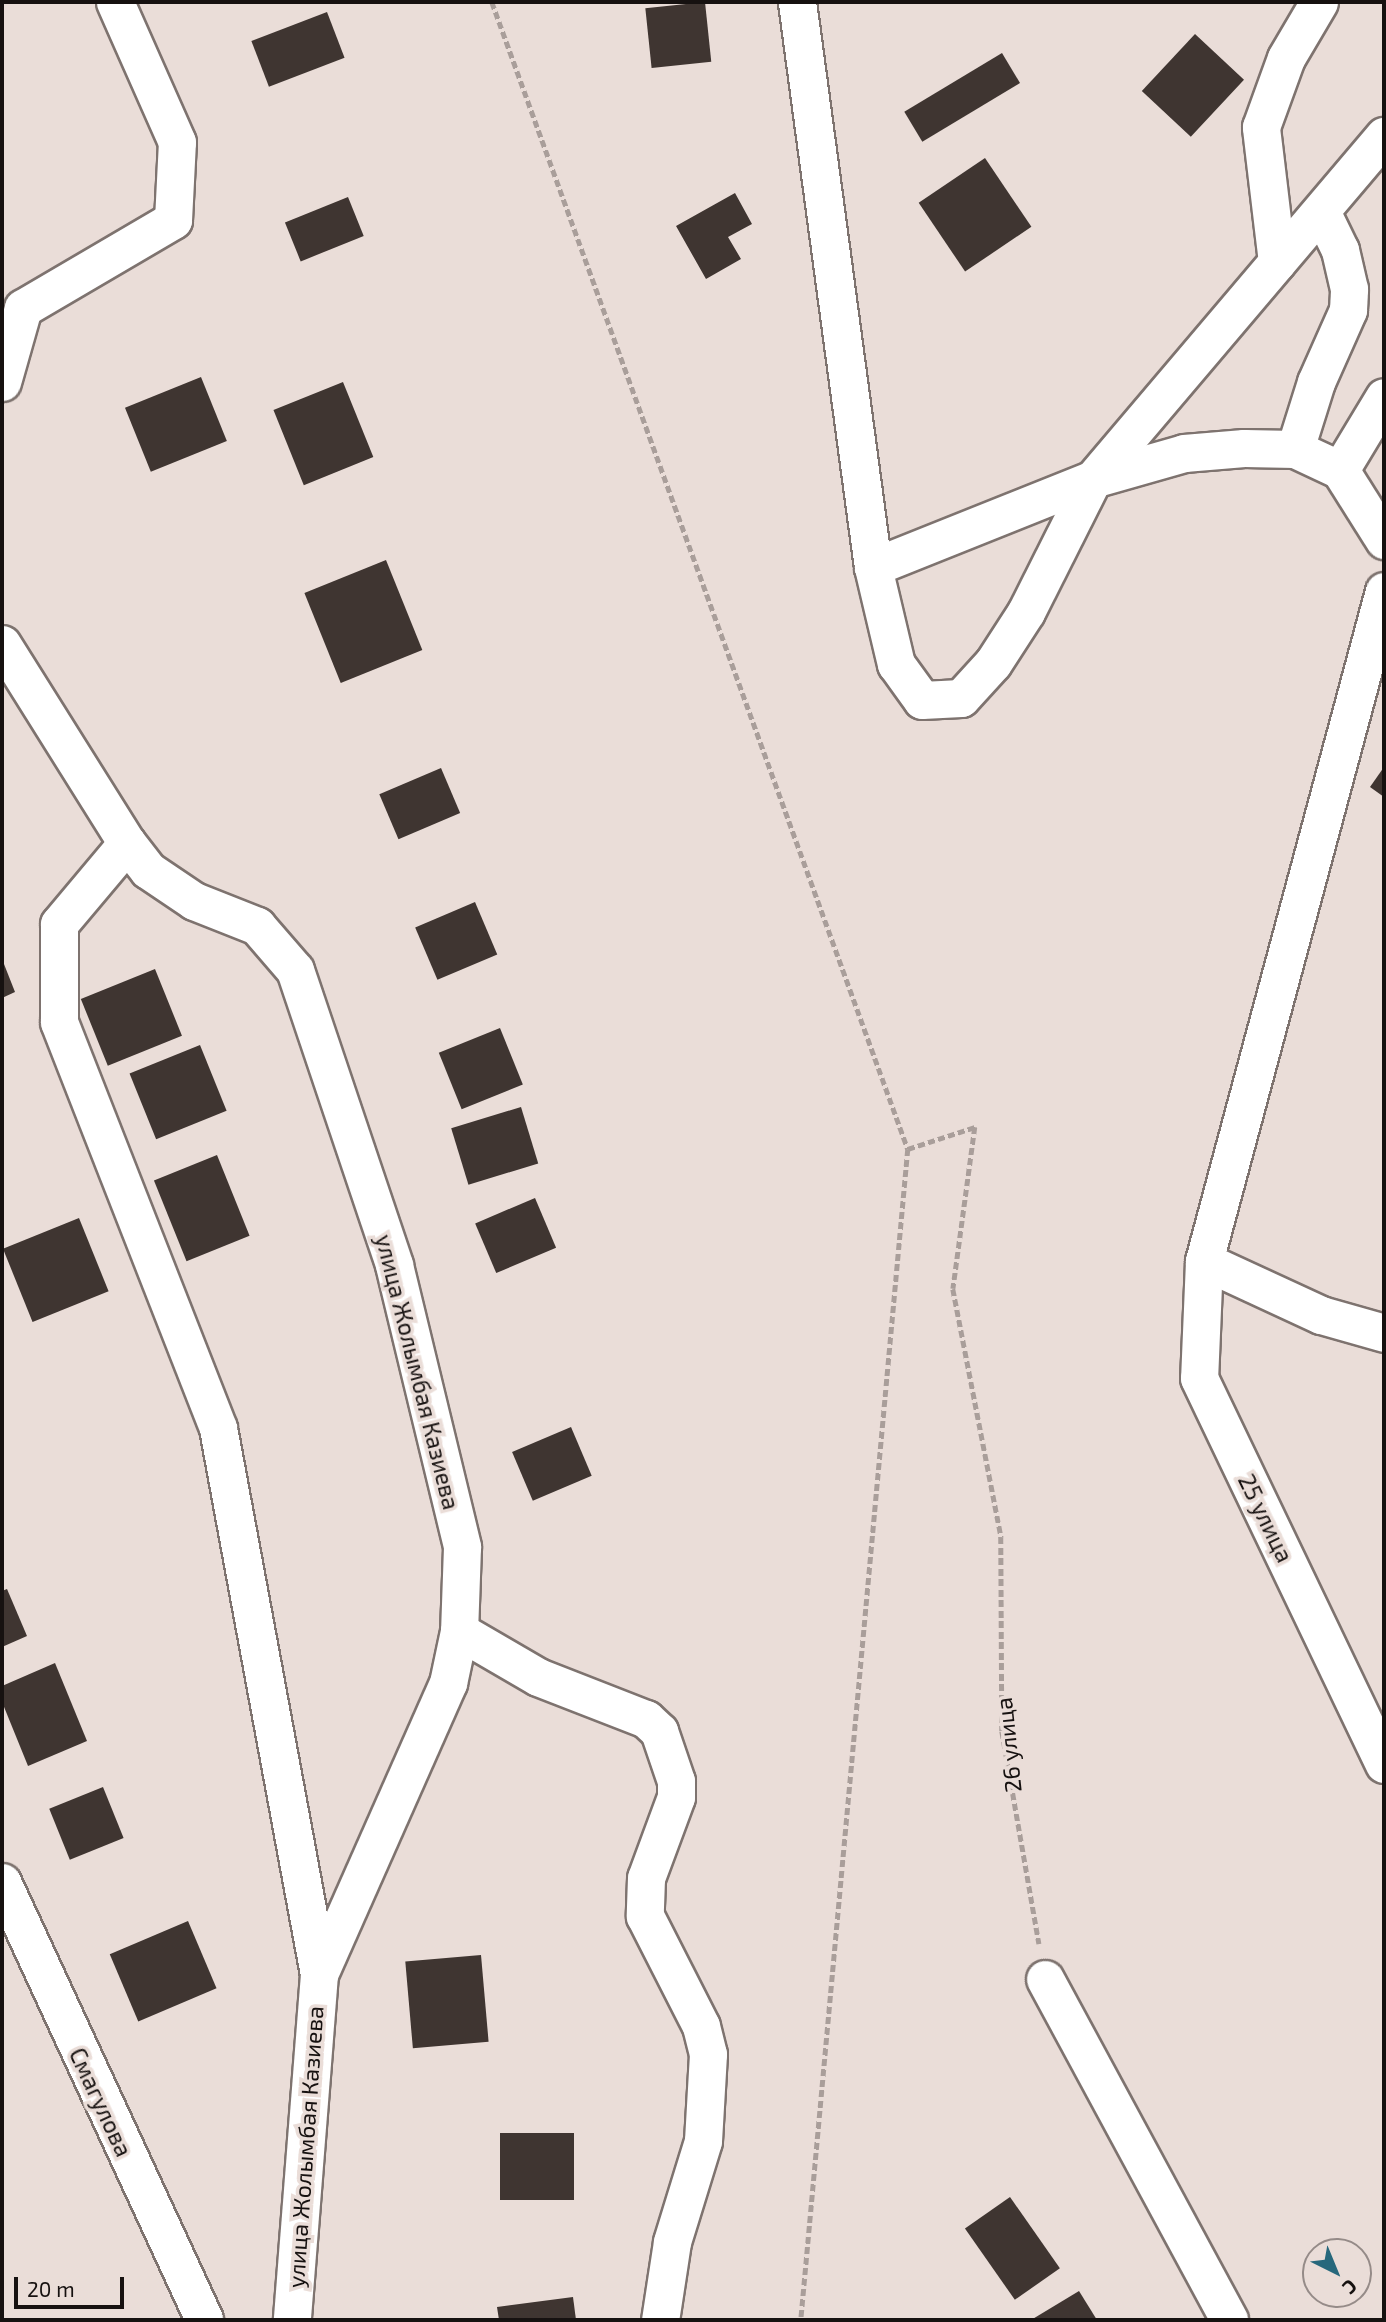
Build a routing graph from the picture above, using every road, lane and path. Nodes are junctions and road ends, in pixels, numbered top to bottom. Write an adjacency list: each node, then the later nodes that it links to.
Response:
1 (115, 2): 8 (street)
2 (492, 2): 18 (path)
3 (797, 2): 14 (street)
4 (1319, 2): 7 (street)
5 (1384, 136): 6 (street)
6 (1321, 211): 7 (street); 10 (street)
7 (1277, 262): 12 (street)
8 (2, 382)
9 (1384, 397): 11 (street)
10 (1295, 449): 11 (street); 12 (street)
11 (1340, 470): 13 (street)
12 (1093, 479): 14 (street); 14 (street)
13 (1384, 540)
14 (873, 567)
15 (1384, 591): 19 (street, 25 улица)
16 (2, 644): 17 (street, улица Жолымбая Казиева)
17 (127, 843): 21 (street, улица Жолымбая Казиева); 24 (street, улица Жолымбая Казиева)
18 (908, 1149): 25 (path, 26 улица); 29 (path)
19 (1204, 1261): 20 (street); 22 (street, 25 улица)
20 (1384, 1334)
21 (459, 1631): 24 (street, улица Жолымбая Казиева); 28 (street)
22 (1384, 1764)
23 (2, 1882): 26 (street, Смагулова)
24 (319, 1974): 27 (street, улица Жолымбая Казиева)
25 (1045, 1979): 30 (street)
26 (204, 2320)
27 (292, 2320)
28 (660, 2320)
29 (801, 2320)
30 (1229, 2320)

